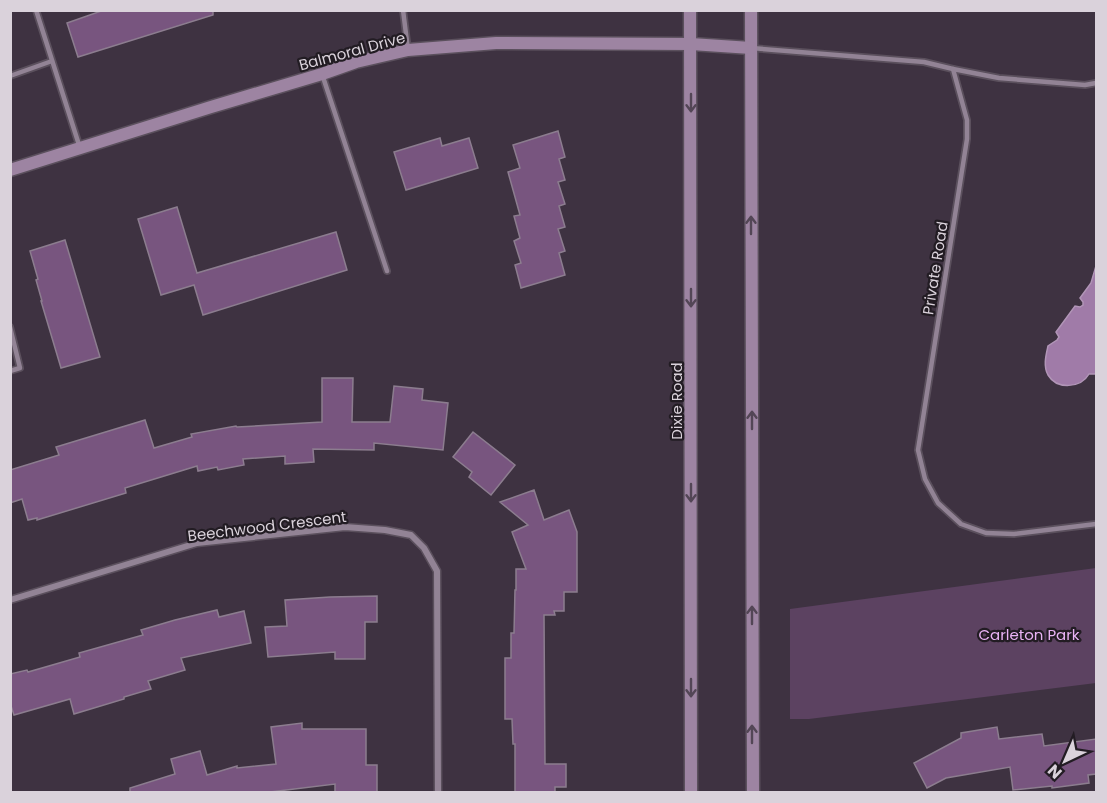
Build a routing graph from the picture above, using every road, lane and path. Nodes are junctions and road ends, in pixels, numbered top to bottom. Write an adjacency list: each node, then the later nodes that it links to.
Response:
1 (36, 10): 8 (lane)
2 (403, 10): 7 (lane)
3 (690, 10): 5 (main road, Dixie Road)
4 (751, 10): 6 (main road)
5 (691, 44): 6 (main road, Balmoral Drive); 7 (main road, Balmoral Drive); 21 (main road, Dixie Road, one-way to 21)
6 (751, 48): 9 (lane); 22 (main road, one-way to 6)
7 (408, 50): 10 (main road, Balmoral Drive)
8 (52, 61): 11 (lane); 13 (lane)
9 (953, 69): 12 (lane); 18 (lane, Private Road)
10 (322, 74): 13 (main road, Balmoral Drive); 15 (lane)
11 (10, 76)
12 (1096, 83)
13 (80, 148): 14 (main road, Balmoral Drive)
14 (10, 170)
15 (387, 271)
16 (10, 327): 17 (lane)
17 (10, 371)
18 (1096, 524)
19 (10, 600): 20 (street, Beechwood Crescent)
20 (438, 792)
21 (691, 792)
22 (753, 792)

